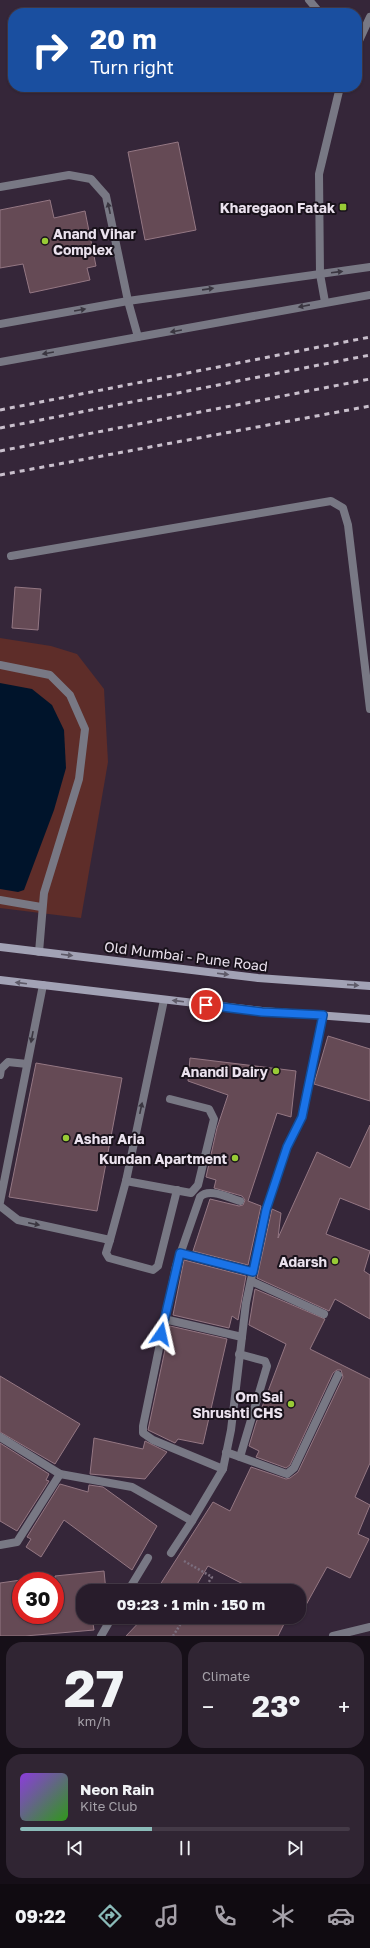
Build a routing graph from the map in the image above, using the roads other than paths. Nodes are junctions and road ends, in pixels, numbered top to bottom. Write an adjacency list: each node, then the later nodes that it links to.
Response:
1 (309, 0): 2 (street)
2 (316, 8)
3 (370, 17): 4 (street)
4 (362, 34)
5 (339, 92): 8 (street)
6 (0, 187): 10 (street, one-way to 6)
7 (370, 268): 8 (street, one-way to 7)
8 (320, 274): 10 (street, one-way to 8); 11 (street)
9 (370, 295): 11 (street)
10 (128, 301): 12 (street, one-way to 10); 13 (street)
11 (325, 302): 13 (street, one-way to 13)
12 (0, 324)
13 (138, 338): 14 (street, one-way to 14)
14 (0, 362)
15 (11, 556): 17 (street)
16 (0, 665): 19 (street)
17 (370, 709)
18 (0, 900): 19 (street)
19 (42, 907): 21 (street)
20 (0, 948): 21 (main road, Old Mumbai - Pune Road)
21 (39, 952): 24 (main road, Old Mumbai - Pune Road, one-way to 24)
22 (0, 980): 23 (main road, one-way to 22)
23 (43, 985): 25 (main road); 28 (street, one-way to 28)
24 (370, 986)
25 (164, 1000): 26 (main road, one-way to 25); 31 (street, one-way to 25)
26 (323, 1015): 27 (main road); 38 (street)
27 (370, 1019)
28 (27, 1064): 29 (street); 34 (street)
29 (0, 1075)
30 (170, 1099): 32 (street)
31 (126, 1181): 32 (street); 36 (street)
32 (177, 1190): 36 (street)
33 (240, 1201): 37 (street)
34 (0, 1202)
35 (0, 1206): 36 (street, one-way to 36)
36 (110, 1240)
37 (180, 1253): 38 (street); 40 (street)
38 (252, 1277): 39 (street); 41 (street)
39 (324, 1314)
40 (164, 1319): 41 (street); 47 (street)
41 (242, 1337): 42 (street)
42 (239, 1354): 45 (street); 46 (street)
43 (338, 1375): 46 (street)
44 (0, 1437): 48 (street)
45 (226, 1452): 46 (street); 47 (street)
46 (240, 1457)
47 (222, 1469): 49 (street)
48 (60, 1474): 49 (street); 50 (street)
49 (192, 1521): 51 (street)
50 (0, 1545)
51 (171, 1553)
52 (148, 1558): 53 (street)
53 (132, 1584)
54 (108, 1624): 56 (street)
55 (370, 1627): 57 (street)
56 (101, 1636)
57 (333, 1636)

